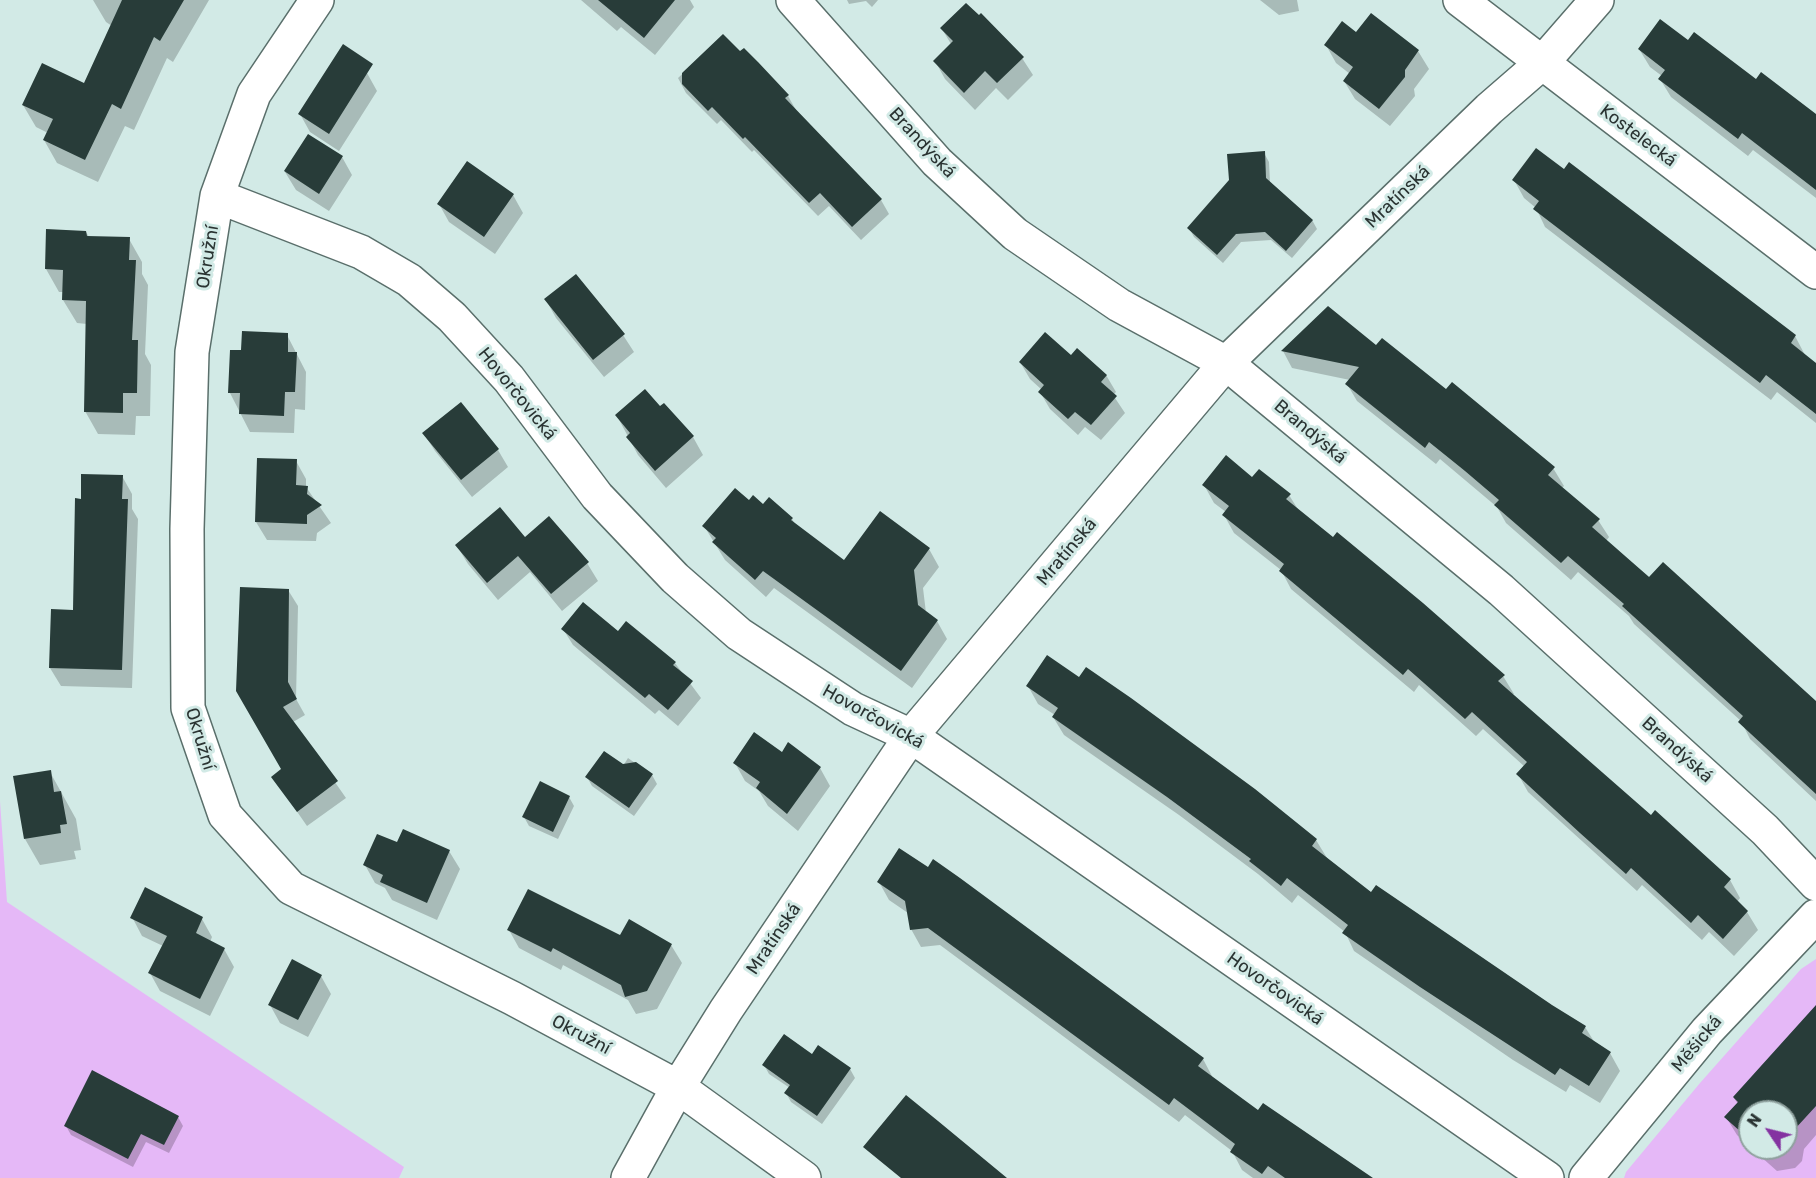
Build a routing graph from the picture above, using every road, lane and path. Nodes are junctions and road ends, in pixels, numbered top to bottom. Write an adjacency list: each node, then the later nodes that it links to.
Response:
1 (318, 0): 6 (street, Okružní)
2 (793, 0): 8 (street, Brandýská)
3 (1460, 0): 5 (street, Kostelecká)
4 (1597, 0): 5 (street, Mratínská)
5 (1542, 63): 7 (street, Kostelecká); 8 (street, Mratínská)
6 (217, 196): 9 (street, Hovorčovická); 12 (street, Okružní)
7 (1816, 272)
8 (1226, 363): 9 (street, Mratínská); 10 (street, Brandýská)
9 (912, 736): 12 (street, Mratínská); 15 (street, Hovorčovická)
10 (1816, 884)
11 (1816, 916): 16 (street, Měšická)
12 (678, 1087): 13 (street, Mratínská); 14 (street, Okružní)
13 (628, 1178)
14 (804, 1178)
15 (1547, 1178)
16 (1586, 1178)

